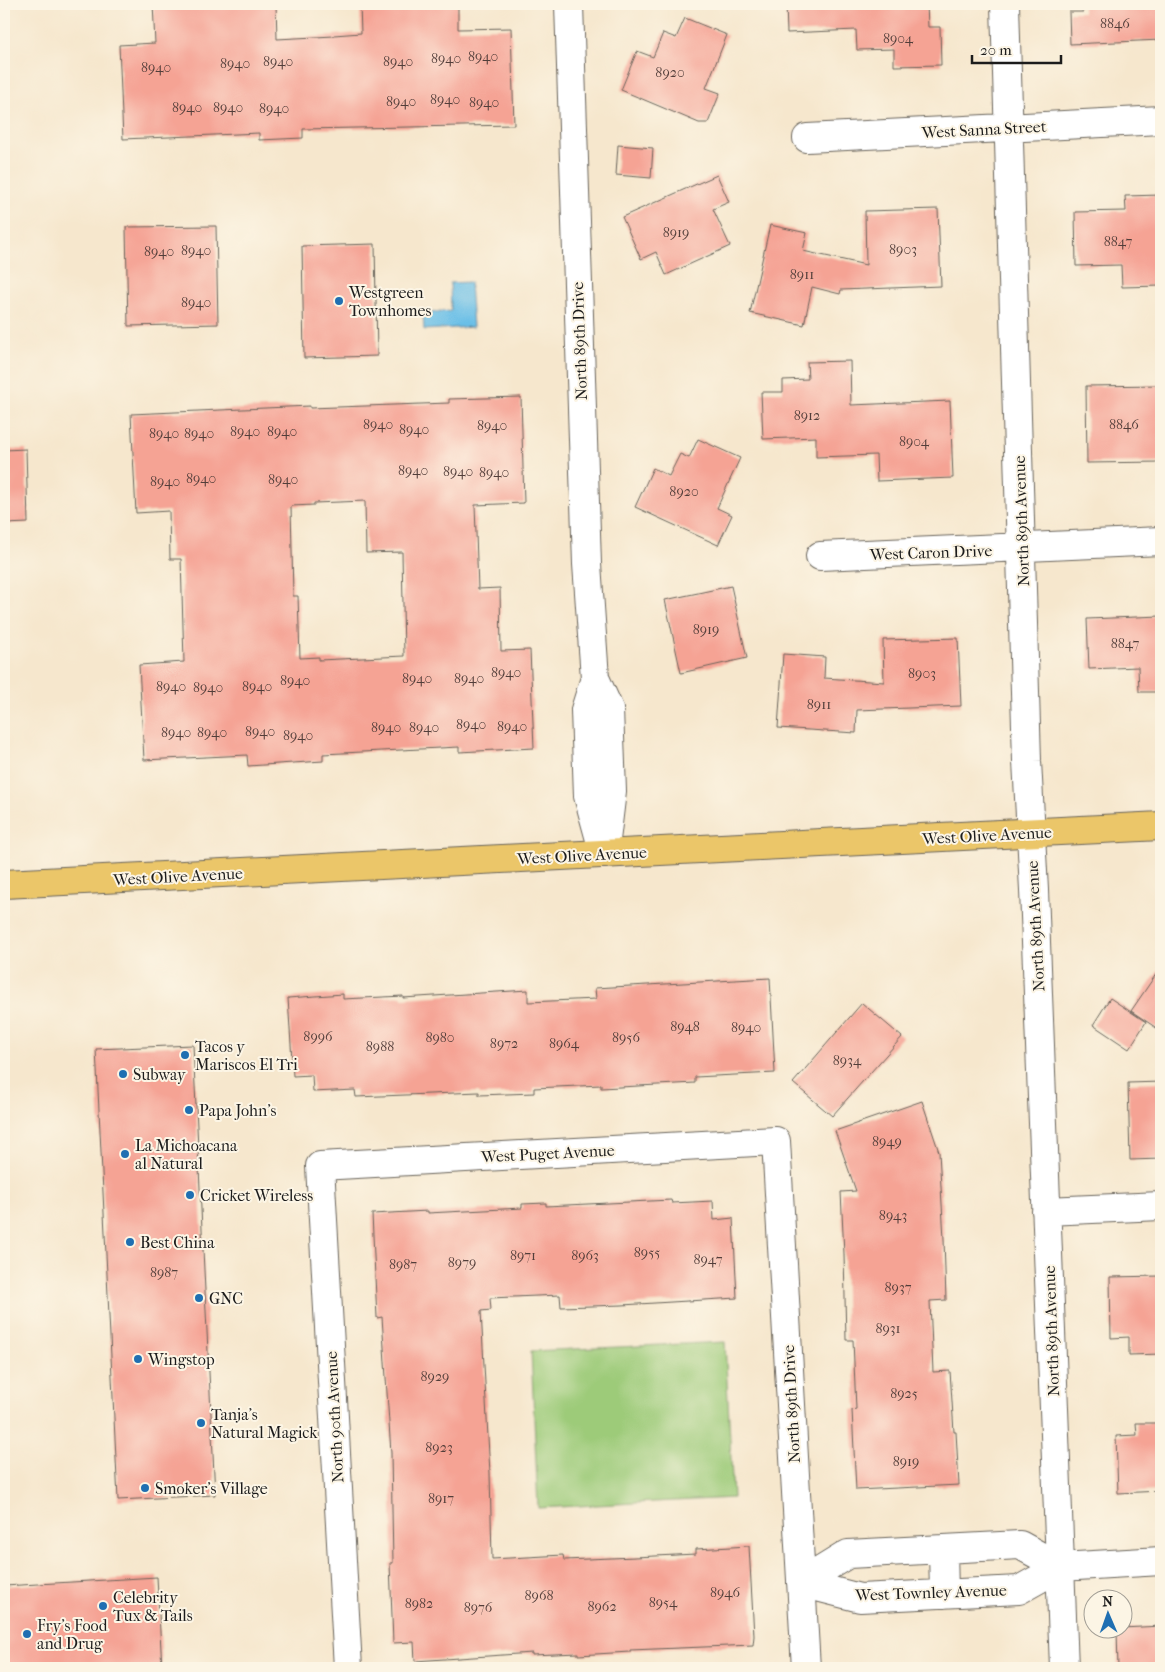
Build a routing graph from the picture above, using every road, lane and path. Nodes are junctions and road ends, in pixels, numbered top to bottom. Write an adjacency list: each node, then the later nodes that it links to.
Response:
1 (568, 4): 11 (street, North 89th Drive)
2 (1005, 4): 4 (street, North 89th Avenue)
3 (1161, 120): 4 (street, West Sanna Street)
4 (1009, 128): 5 (street, West Sanna Street); 7 (street, North 89th Avenue)
5 (807, 138)
6 (1161, 542): 7 (street, West Caron Drive)
7 (1022, 549): 8 (street, West Caron Drive); 10 (street, North 89th Avenue)
8 (820, 556)
9 (1161, 826): 10 (main road, West Olive Avenue)
10 (1030, 832): 11 (main road, West Olive Avenue); 16 (street, North 89th Avenue)
11 (604, 854): 12 (main road, West Olive Avenue)
12 (4, 884)
13 (776, 1141): 14 (street, West Puget Avenue); 20 (street, North 89th Drive)
14 (320, 1166): 22 (street, North 90th Avenue)
15 (1161, 1206): 16 (street)
16 (1046, 1212): 19 (street, North 89th Avenue)
17 (943, 1549): 19 (street); 20 (street); 21 (street)
18 (1161, 1561): 19 (street, West Townley Avenue)
19 (1060, 1567): 21 (street, West Townley Avenue); 24 (street, North 89th Avenue)
20 (801, 1583): 21 (street, West Townley Avenue); 23 (street, North 89th Drive)
21 (944, 1594)
22 (348, 1668)
23 (806, 1668)
24 (1064, 1668)

